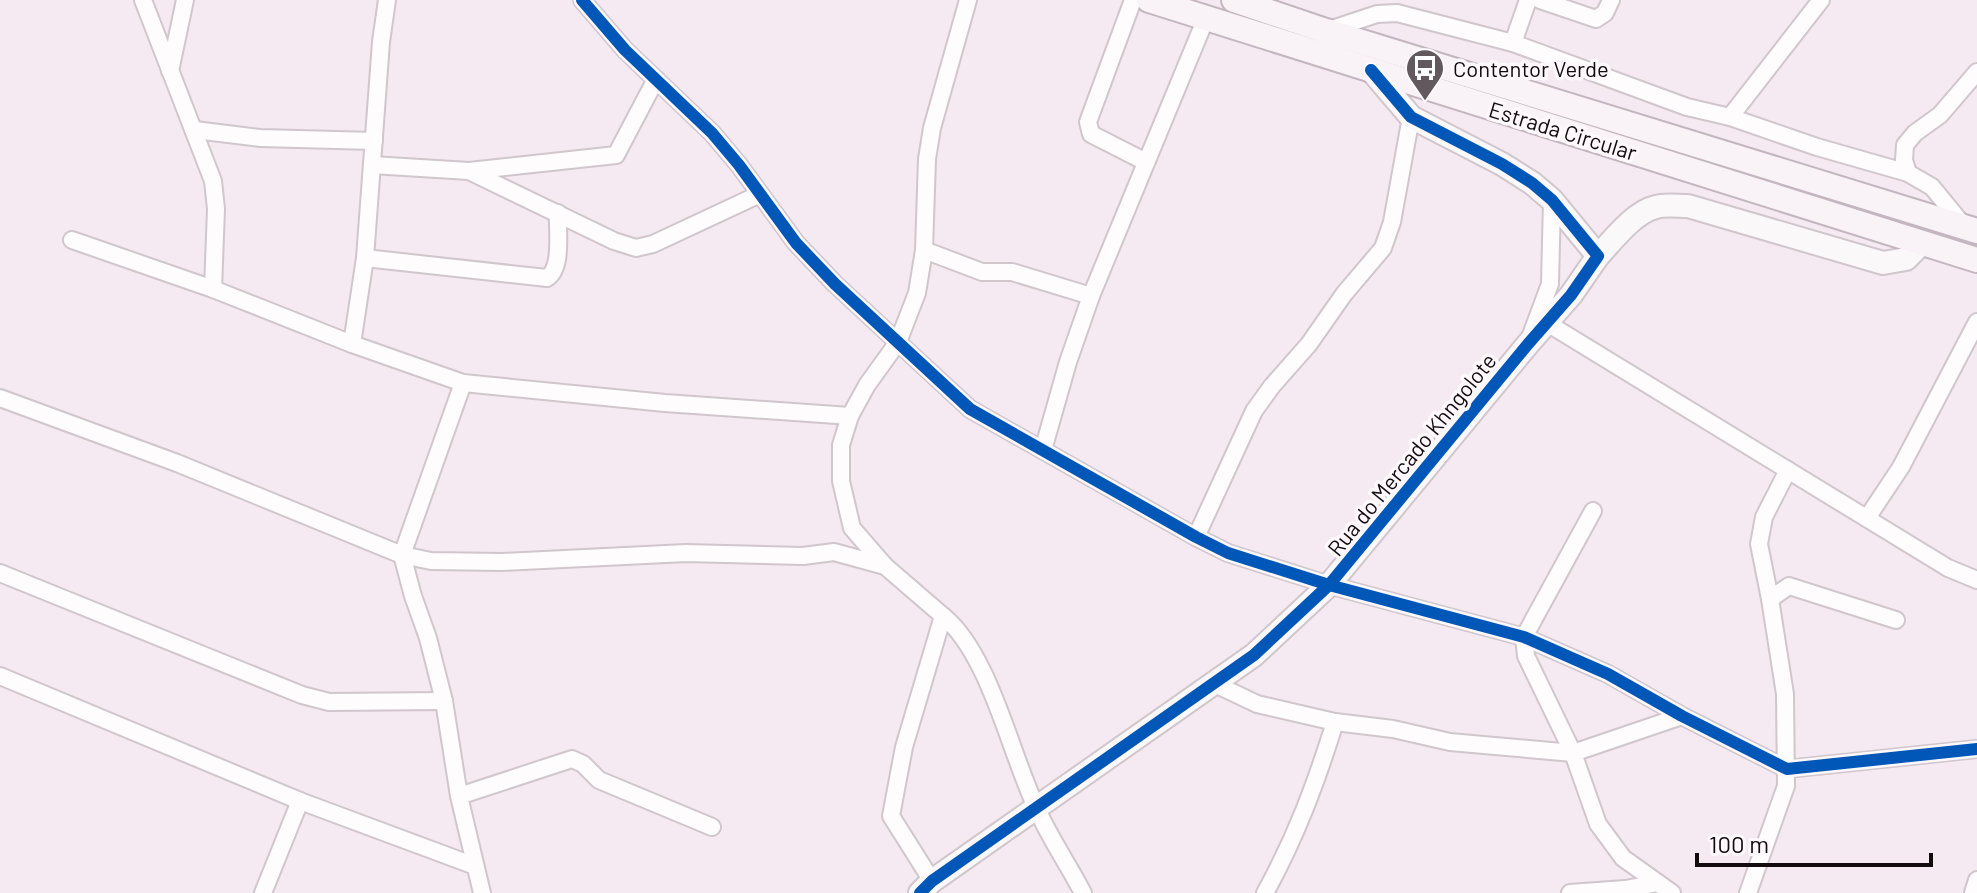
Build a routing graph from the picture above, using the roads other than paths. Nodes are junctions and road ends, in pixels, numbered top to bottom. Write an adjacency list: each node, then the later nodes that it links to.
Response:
1 (143, 0): 17 (street)
2 (185, 0): 17 (street)
3 (387, 0): 23 (street)
4 (582, 0): 19 (street)
5 (968, 0): 34 (street)
6 (1133, 0): 24 (street)
7 (1149, 0): 13 (main road, Estrada Circular)
8 (1234, 0): 14 (main road, Estrada Circular)
9 (1528, 0): 15 (street)
10 (1540, 0): 11 (street)
11 (1611, 0)
12 (1821, 0): 21 (street)
13 (1206, 18): 16 (main road, Estrada Circular); 24 (street)
14 (1326, 31): 15 (street); 31 (main road, Estrada Circular)
15 (1513, 43): 21 (street)
16 (1371, 70): 20 (street); 33 (main road, Estrada Circular)
17 (170, 71): 22 (street)
18 (1977, 72): 27 (street)
19 (656, 79): 26 (street); 28 (street)
20 (1411, 117): 29 (street); 53 (street)
21 (1730, 117): 27 (street)
22 (195, 130): 23 (street); 38 (street)
23 (374, 141): 25 (street)
24 (1146, 162): 39 (street)
25 (372, 165): 26 (street); 36 (street)
26 (469, 171): 30 (street)
27 (1908, 173): 31 (street)
28 (760, 194): 30 (street); 42 (street)
29 (1552, 200): 35 (street); 44 (street)
30 (558, 213): 36 (street)
31 (1971, 229)
32 (72, 240): 38 (street)
33 (1922, 243): 35 (street, Rua do Mercado Khngolote); 37 (main road, Estrada Circular)
34 (924, 250): 39 (street); 42 (street)
35 (1598, 256): 41 (street, Rua do Mercado Khngolote)
36 (365, 258): 43 (street)
37 (1977, 260)
38 (213, 289): 43 (street)
39 (1091, 296): 48 (street)
40 (1977, 322): 51 (street)
41 (1547, 323): 44 (street, Rua do Mercado Khngolote); 49 (street)
42 (898, 342): 47 (street); 48 (street)
43 (352, 344): 45 (street)
44 (1528, 344): 59 (street, Rua do Mercado Khngolote)
45 (463, 383): 47 (street); 55 (street)
46 (0, 398): 55 (street)
47 (850, 416): 52 (street)
48 (1043, 450): 53 (street)
49 (1788, 470): 51 (street); 60 (street)
50 (1593, 511): 63 (street)
51 (1867, 518): 58 (street)
52 (852, 528): 54 (street); 56 (street)
53 (1196, 537): 59 (street)
54 (834, 552): 55 (street); 56 (street)
55 (402, 555): 66 (street)
56 (885, 566): 61 (street)
57 (0, 573): 66 (street)
58 (1977, 580)
59 (1329, 585): 63 (street); 65 (street, Rua do Mercado Khngolote)
60 (1770, 599): 62 (street); 71 (street)
61 (943, 616): 74 (street); 79 (street)
62 (1896, 620)
63 (1524, 637): 67 (street); 70 (street)
64 (0, 676): 73 (street)
65 (1215, 684): 68 (street); 74 (street, Rua do Mercado Khngolote)
66 (444, 701): 72 (street)
67 (1682, 716): 70 (street); 71 (street)
68 (1335, 722): 70 (street); 83 (street)
69 (1977, 749): 71 (street)
70 (1573, 753): 78 (street)
71 (1787, 769): 86 (street)
72 (459, 796): 75 (street); 76 (street)
73 (300, 801): 76 (street); 80 (street)
74 (1036, 808): 79 (street, Rua do Mercado Khngolote); 82 (street)
75 (712, 827)
76 (475, 866): 81 (street)
77 (1977, 880): 87 (street)
78 (1658, 883): 84 (street); 85 (street)
79 (926, 887)
80 (263, 893)
81 (482, 893)
82 (1083, 893)
83 (1265, 893)
84 (1570, 893)
85 (1672, 893)
86 (1748, 893)
87 (1973, 893)

